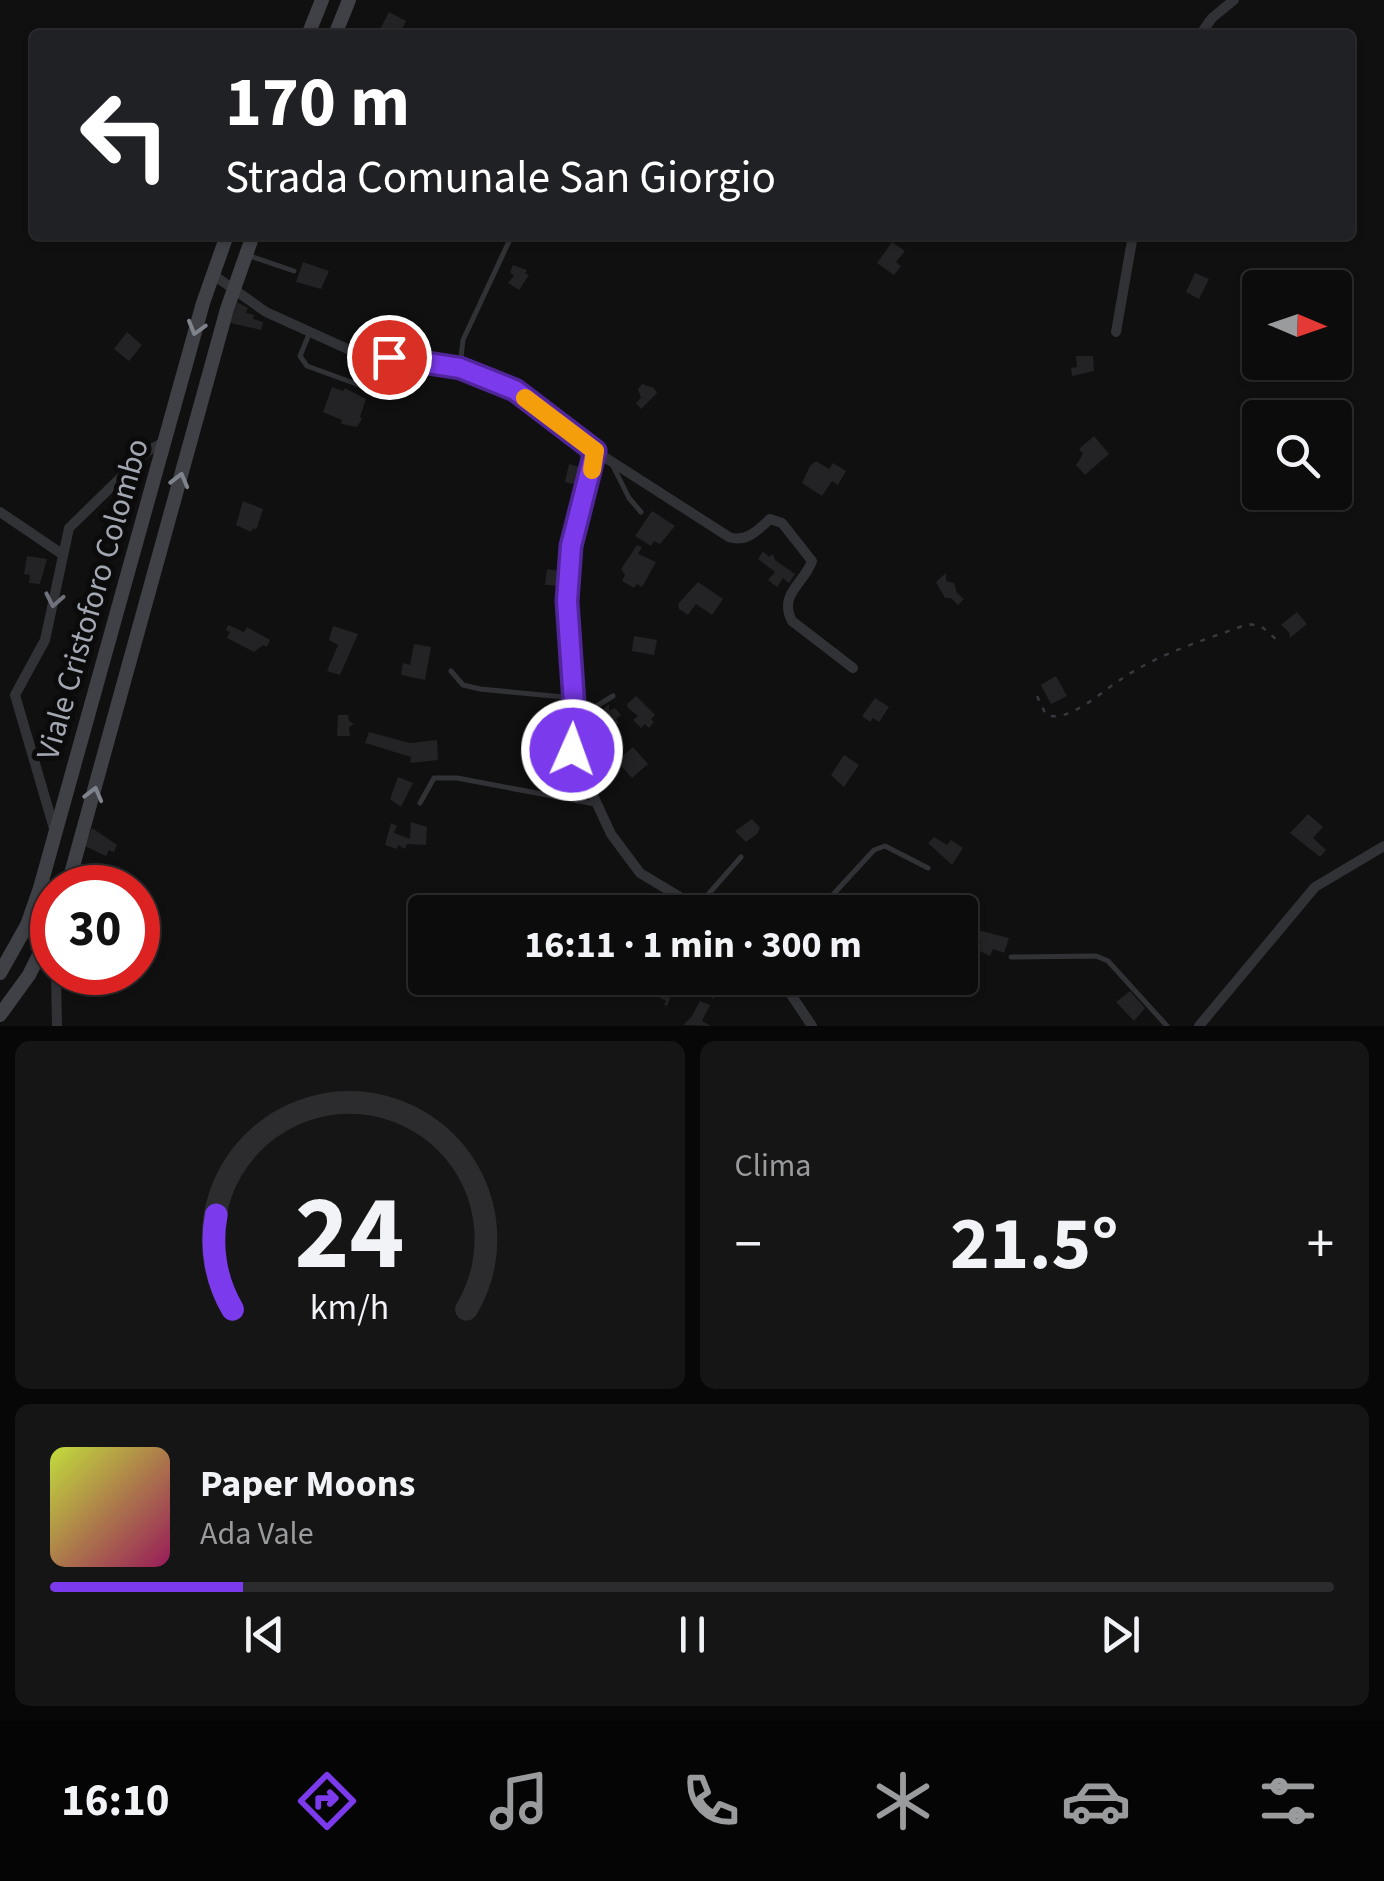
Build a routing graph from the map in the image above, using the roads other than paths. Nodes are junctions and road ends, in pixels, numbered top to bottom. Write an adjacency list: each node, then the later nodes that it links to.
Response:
1 (322, 0): 4 (main road)
2 (349, 0): 5 (main road)
3 (1234, 0): 6 (street)
4 (310, 30)
5 (336, 30)
6 (1204, 30)
7 (225, 240): 13 (main road, Viale Cristoforo Colombo)
8 (252, 240): 11 (main road, Viale Cristoforo Colombo)
9 (510, 240): 17 (lane)
10 (1133, 240): 16 (street)
11 (246, 254): 12 (lane); 14 (main road, Viale Cristoforo Colombo)
12 (294, 272)
13 (212, 274): 14 (street); 19 (main road, Viale Cristoforo Colombo, one-way to 19)
14 (234, 288): 15 (street); 35 (main road, Viale Cristoforo Colombo, one-way to 14)
15 (310, 332): 17 (street); 18 (lane)
16 (1116, 332)
17 (460, 368): 20 (street)
18 (362, 386)
19 (164, 442): 24 (street); 32 (main road, Viale Cristoforo Colombo)
20 (595, 451): 21 (street); 28 (street)
21 (610, 460): 23 (lane); 25 (street)
22 (0, 512): 24 (street)
23 (641, 512)
24 (62, 554): 32 (street, one-way to 32)
25 (852, 668)
26 (451, 670): 28 (lane)
27 (613, 696): 29 (lane)
28 (574, 698): 29 (street)
29 (575, 719): 31 (street)
30 (420, 803): 31 (lane)
31 (597, 804): 37 (street)
32 (55, 834): 40 (main road, Viale Cristoforo Colombo)
33 (1384, 846): 51 (street)
34 (741, 857): 38 (lane)
35 (73, 865)
36 (928, 868): 39 (lane)
37 (676, 895)
38 (712, 895)
39 (833, 895)
40 (24, 930): 41 (main road); 44 (main road, Viale Cristoforo Colombo)
41 (30, 931)
42 (1010, 957): 50 (lane)
43 (30, 972): 47 (main road)
44 (0, 973)
45 (56, 995): 48 (street)
46 (791, 995): 49 (street)
47 (0, 1014)
48 (57, 1026)
49 (812, 1026)
50 (1166, 1026)
51 (1198, 1026)

